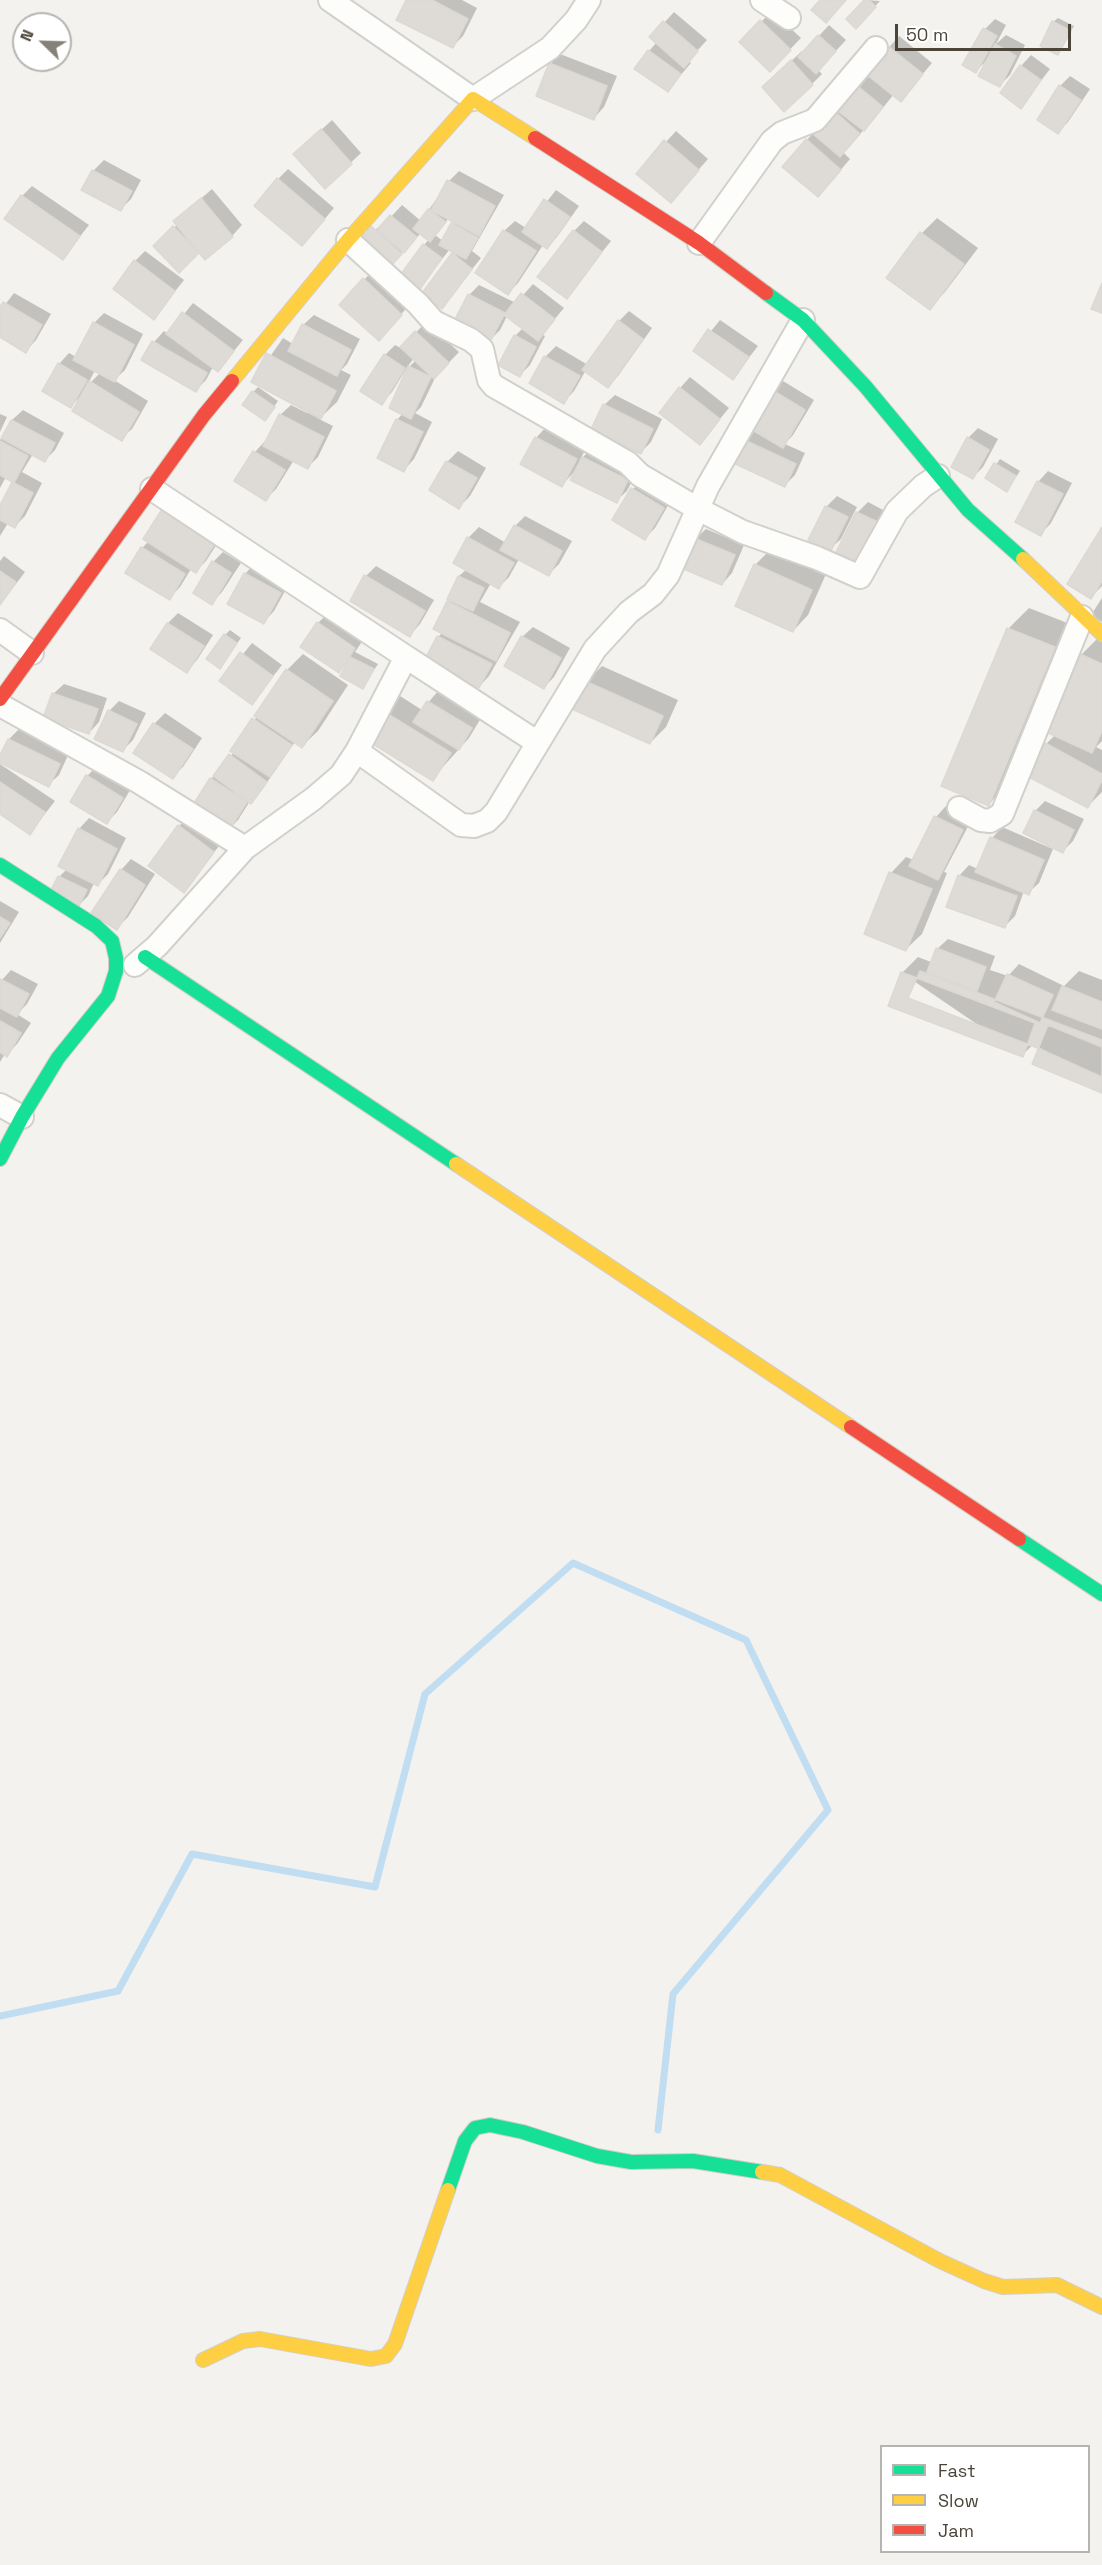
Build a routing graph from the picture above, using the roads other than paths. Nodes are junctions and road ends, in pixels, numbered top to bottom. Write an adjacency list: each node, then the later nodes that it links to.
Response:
1 (330, 0): 6 (street)
2 (589, 0): 6 (street)
3 (762, 0): 4 (street)
4 (789, 18)
5 (876, 48): 8 (street)
6 (473, 99): 7 (street); 8 (street)
7 (348, 240): 11 (street); 12 (street)
8 (699, 243): 9 (street)
9 (803, 320): 10 (street); 12 (street)
10 (938, 476): 12 (street); 13 (street)
11 (152, 489): 16 (street); 17 (street)
12 (698, 509): 20 (street)
13 (1082, 617): 15 (street); 22 (street)
14 (0, 630): 16 (street)
15 (1102, 634)
16 (32, 653): 18 (street)
17 (406, 657): 20 (street); 21 (street)
18 (0, 699)
19 (0, 705): 23 (street)
20 (538, 743): 21 (street)
21 (357, 751): 23 (street)
22 (959, 808)
23 (245, 848): 25 (street)
24 (0, 865): 26 (street)
25 (145, 957): 26 (street); 30 (street)
26 (116, 971): 28 (street)
27 (0, 1105): 28 (street)
28 (22, 1117): 29 (street)
29 (0, 1159)
30 (1102, 1593)
31 (1102, 2307): 32 (street)
32 (203, 2360)

